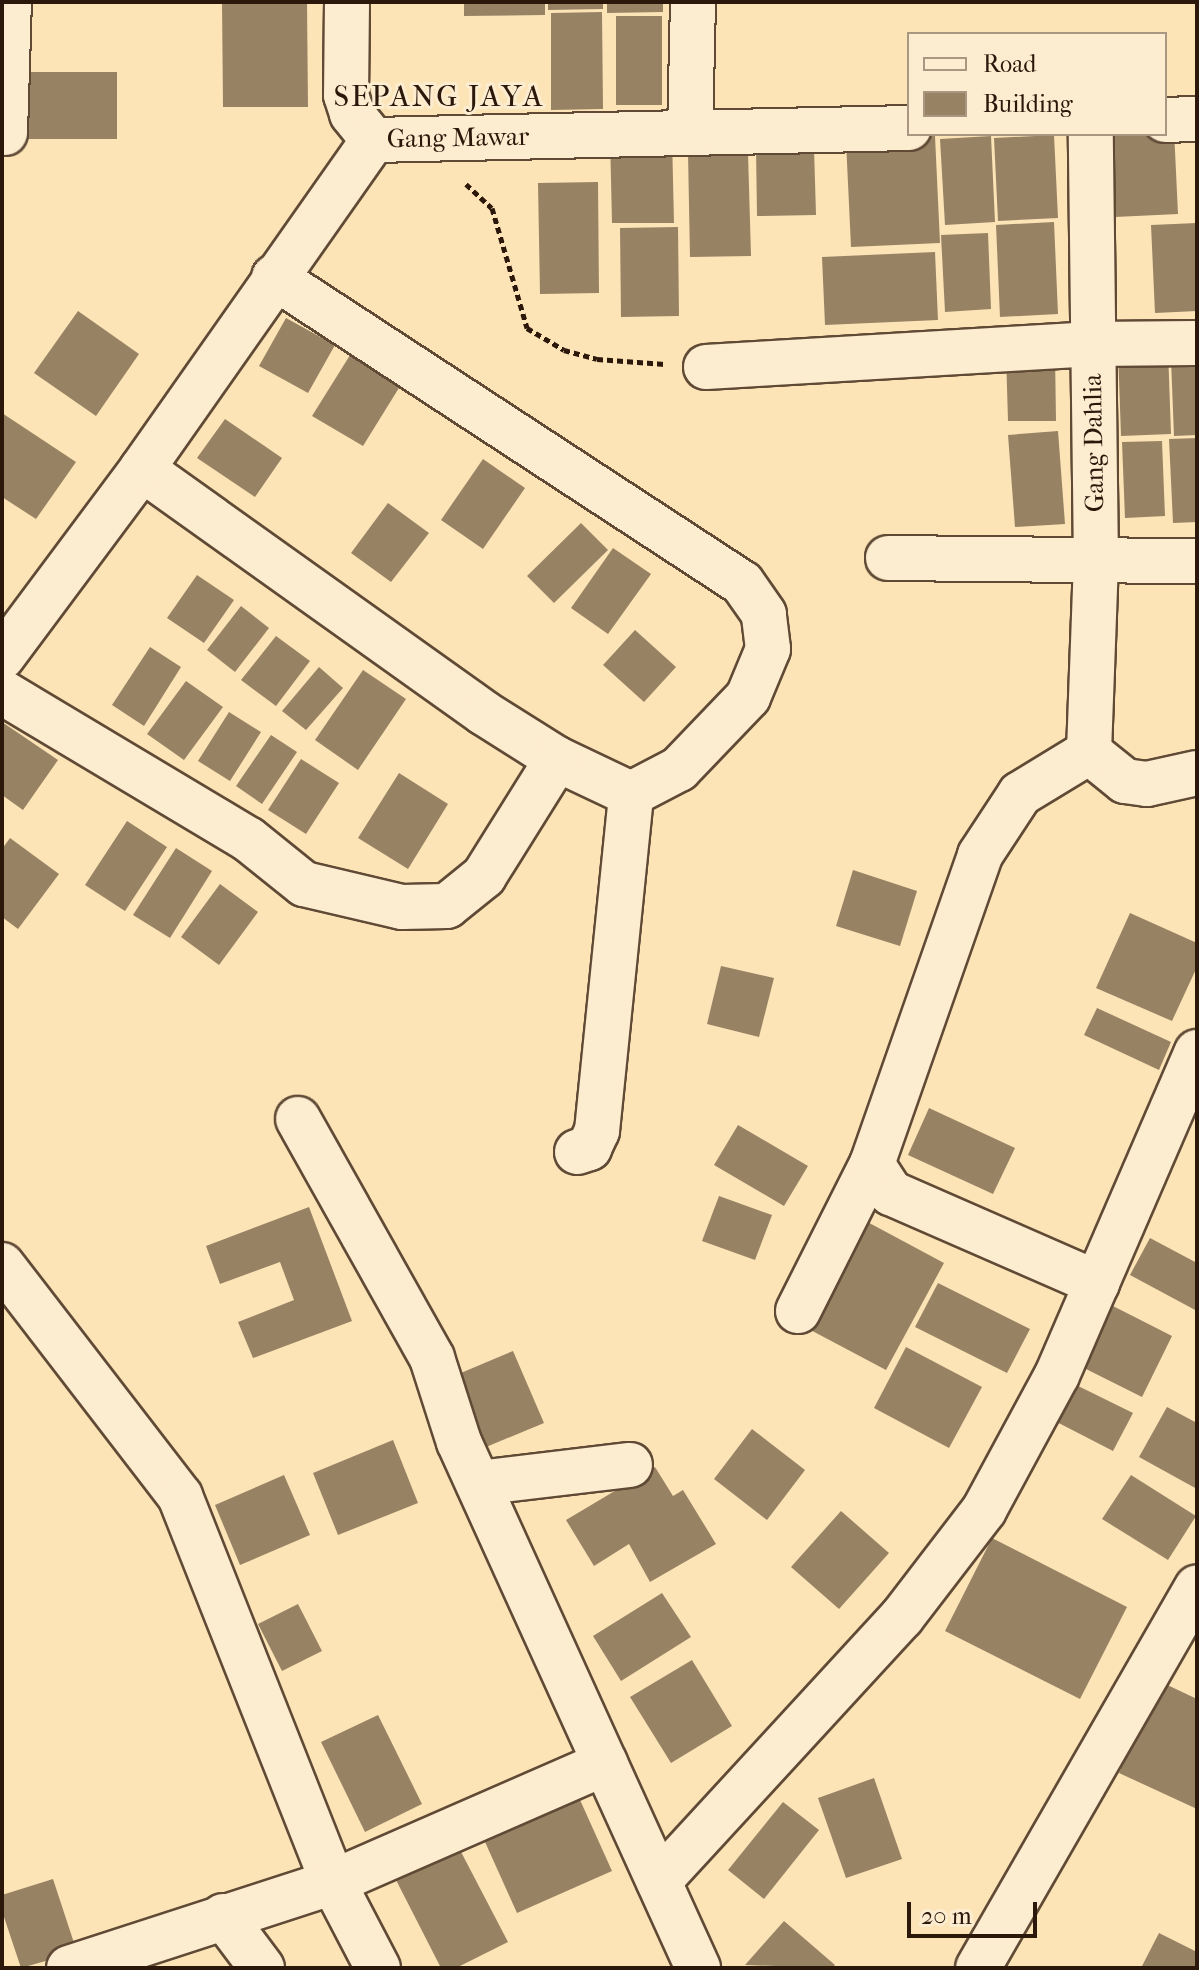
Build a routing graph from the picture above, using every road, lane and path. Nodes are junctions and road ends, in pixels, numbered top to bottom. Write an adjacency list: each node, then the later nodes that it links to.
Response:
1 (9, 2): 7 (street)
2 (347, 2): 10 (street, Gang Mawar)
3 (693, 2): 8 (street)
4 (1197, 119): 5 (street)
5 (1167, 120)
6 (907, 128): 8 (street, Gang Mawar)
7 (5, 133)
8 (690, 133): 10 (street, Gang Mawar)
9 (1091, 136): 14 (street, Gang Dahlia)
10 (373, 140): 12 (street)
11 (450, 181): 15 (path)
12 (274, 277): 16 (street); 25 (street)
13 (1197, 343): 14 (street)
14 (1093, 344): 15 (street); 19 (street, Gang Dahlia)
15 (706, 367)
16 (142, 469): 20 (street); 23 (street)
17 (888, 558): 19 (street)
18 (1197, 561): 19 (street)
19 (1096, 564): 22 (street, Gang Dahlia)
20 (2, 657)
21 (2, 692): 23 (street)
22 (1089, 752): 24 (street); 29 (street)
23 (557, 759): 25 (street)
24 (1197, 773)
25 (631, 794): 28 (street)
26 (1197, 1052): 31 (street)
27 (298, 1119): 34 (street)
28 (577, 1152)
29 (872, 1164): 31 (street); 32 (street)
30 (2, 1265): 38 (street)
31 (1097, 1283): 37 (street)
32 (798, 1311)
33 (630, 1465): 34 (street)
34 (478, 1483): 36 (street)
35 (1197, 1587): 44 (street)
36 (605, 1763): 37 (street); 38 (street)
37 (659, 1881): 43 (street)
38 (333, 1882): 39 (street); 42 (street)
39 (223, 1916): 40 (street); 41 (street)
40 (69, 1968)
41 (262, 1968)
42 (378, 1968)
43 (698, 1968)
44 (978, 1968)

